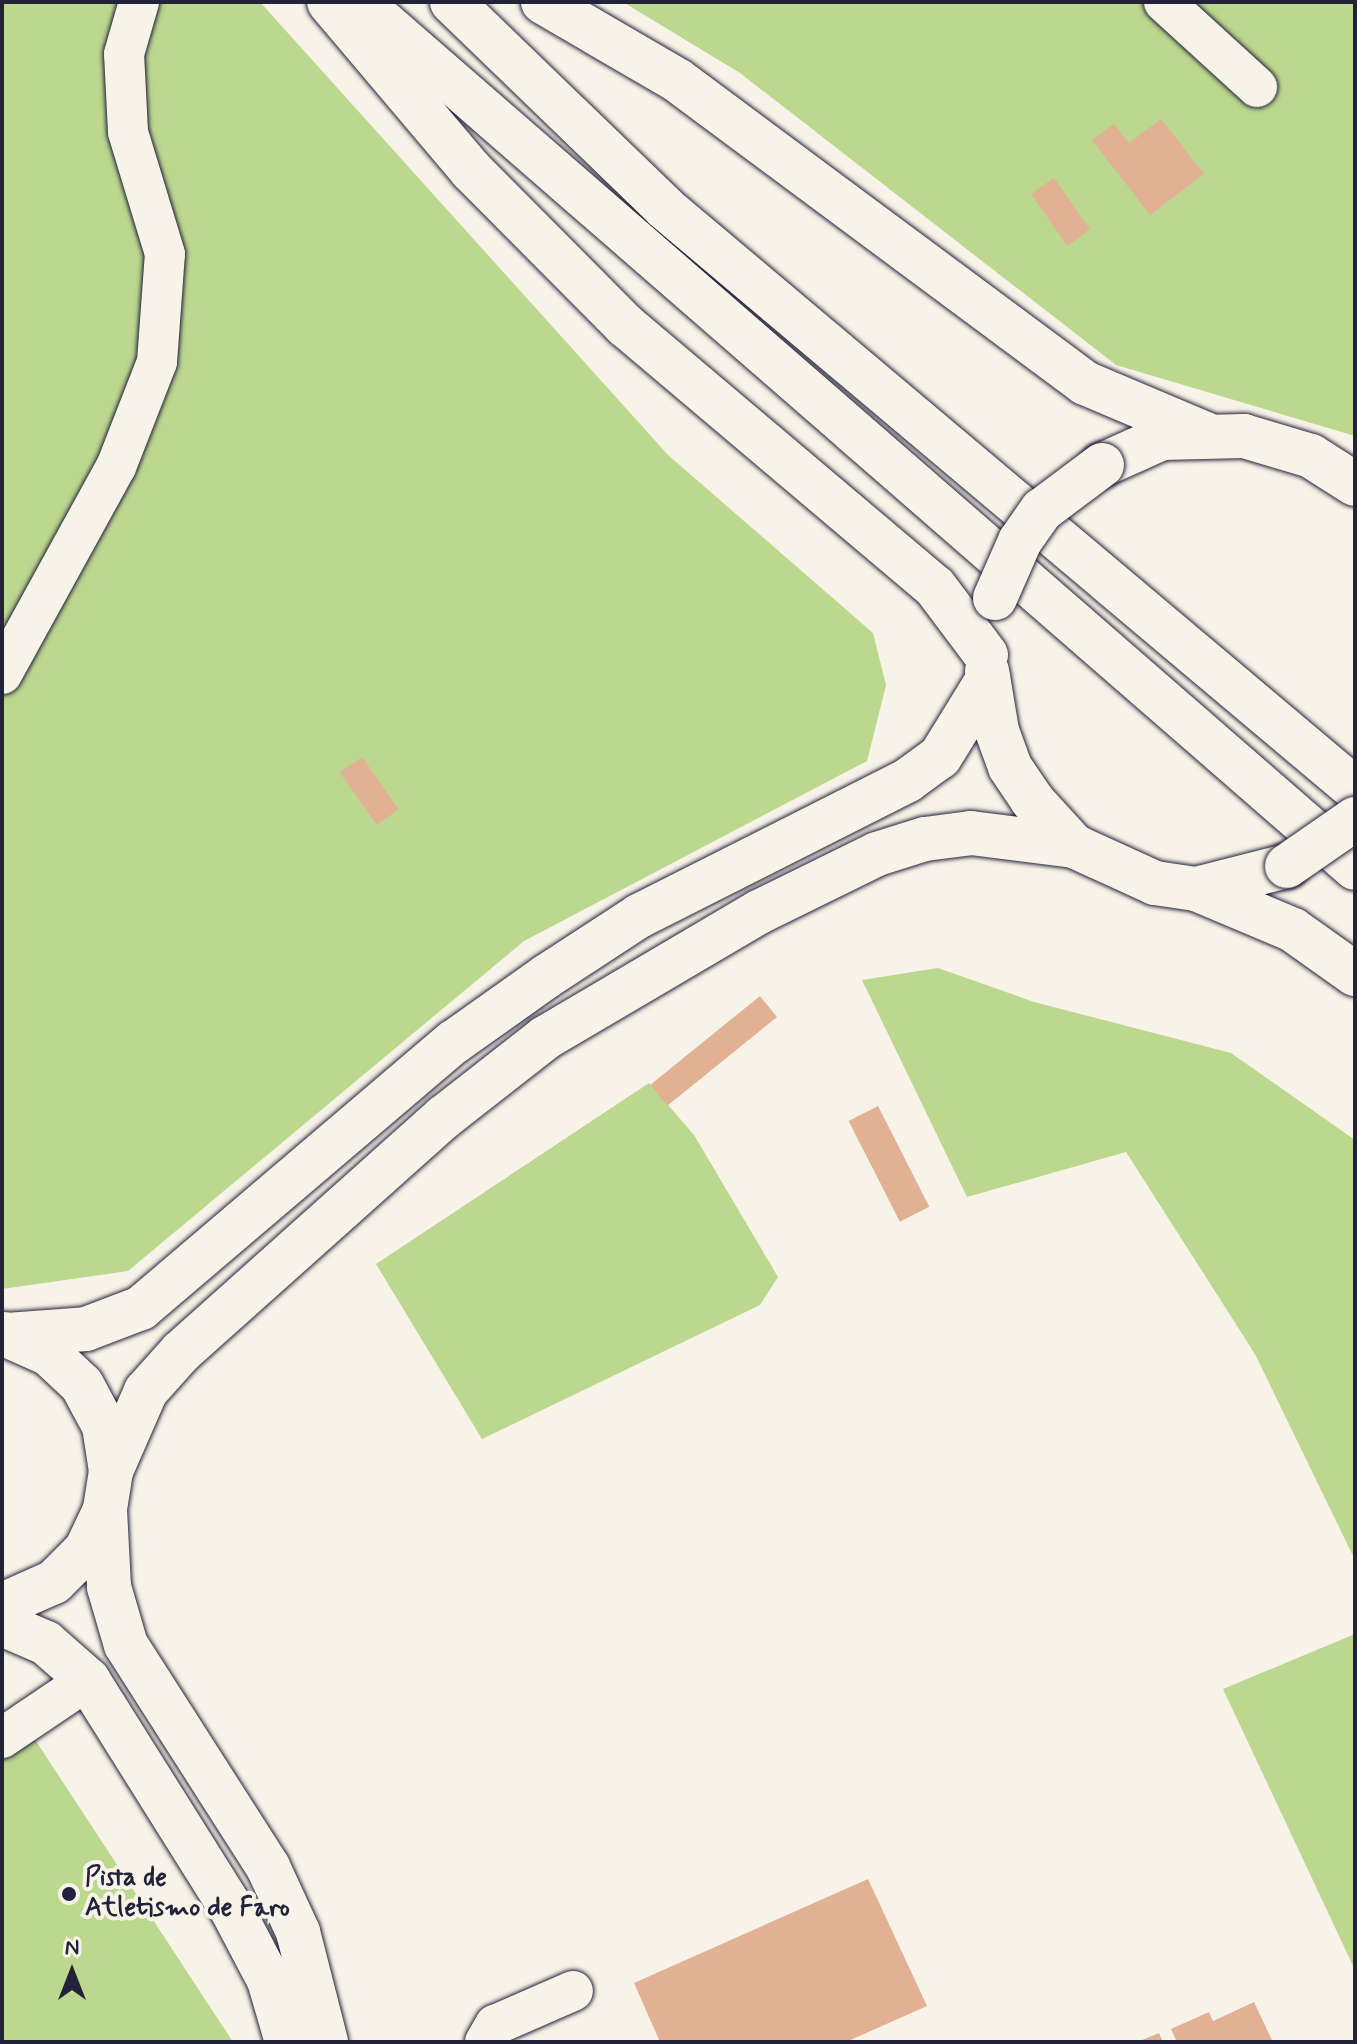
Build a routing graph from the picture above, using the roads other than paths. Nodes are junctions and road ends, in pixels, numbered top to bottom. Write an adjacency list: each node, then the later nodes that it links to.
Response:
1 (139, 2): 11 (street)
2 (329, 2): 10 (main road)
3 (360, 2): 15 (main road)
4 (452, 2): 12 (main road)
5 (543, 2): 8 (main road)
6 (1164, 2): 7 (street)
7 (1257, 87)
8 (1206, 434): 9 (main road); 10 (main road, bridge)
9 (1355, 484)
10 (987, 667): 14 (main road); 18 (main road)
11 (2, 674)
12 (1355, 789)
13 (1355, 819): 16 (main road, bridge)
14 (1074, 846): 16 (main road); 19 (main road)
15 (1355, 868)
16 (1196, 889): 17 (main road)
17 (1355, 974)
18 (4, 1334): 19 (main road)
19 (108, 1490): 20 (main road); 24 (main road)
20 (2, 1605)
21 (2, 1624): 22 (main road)
22 (88, 1680): 23 (street); 26 (main road)
23 (2, 1738)
24 (298, 1932): 27 (main road); 28 (street)
25 (573, 1991): 29 (street)
26 (287, 2042)
27 (326, 2042)
28 (338, 2042)
29 (485, 2042)

